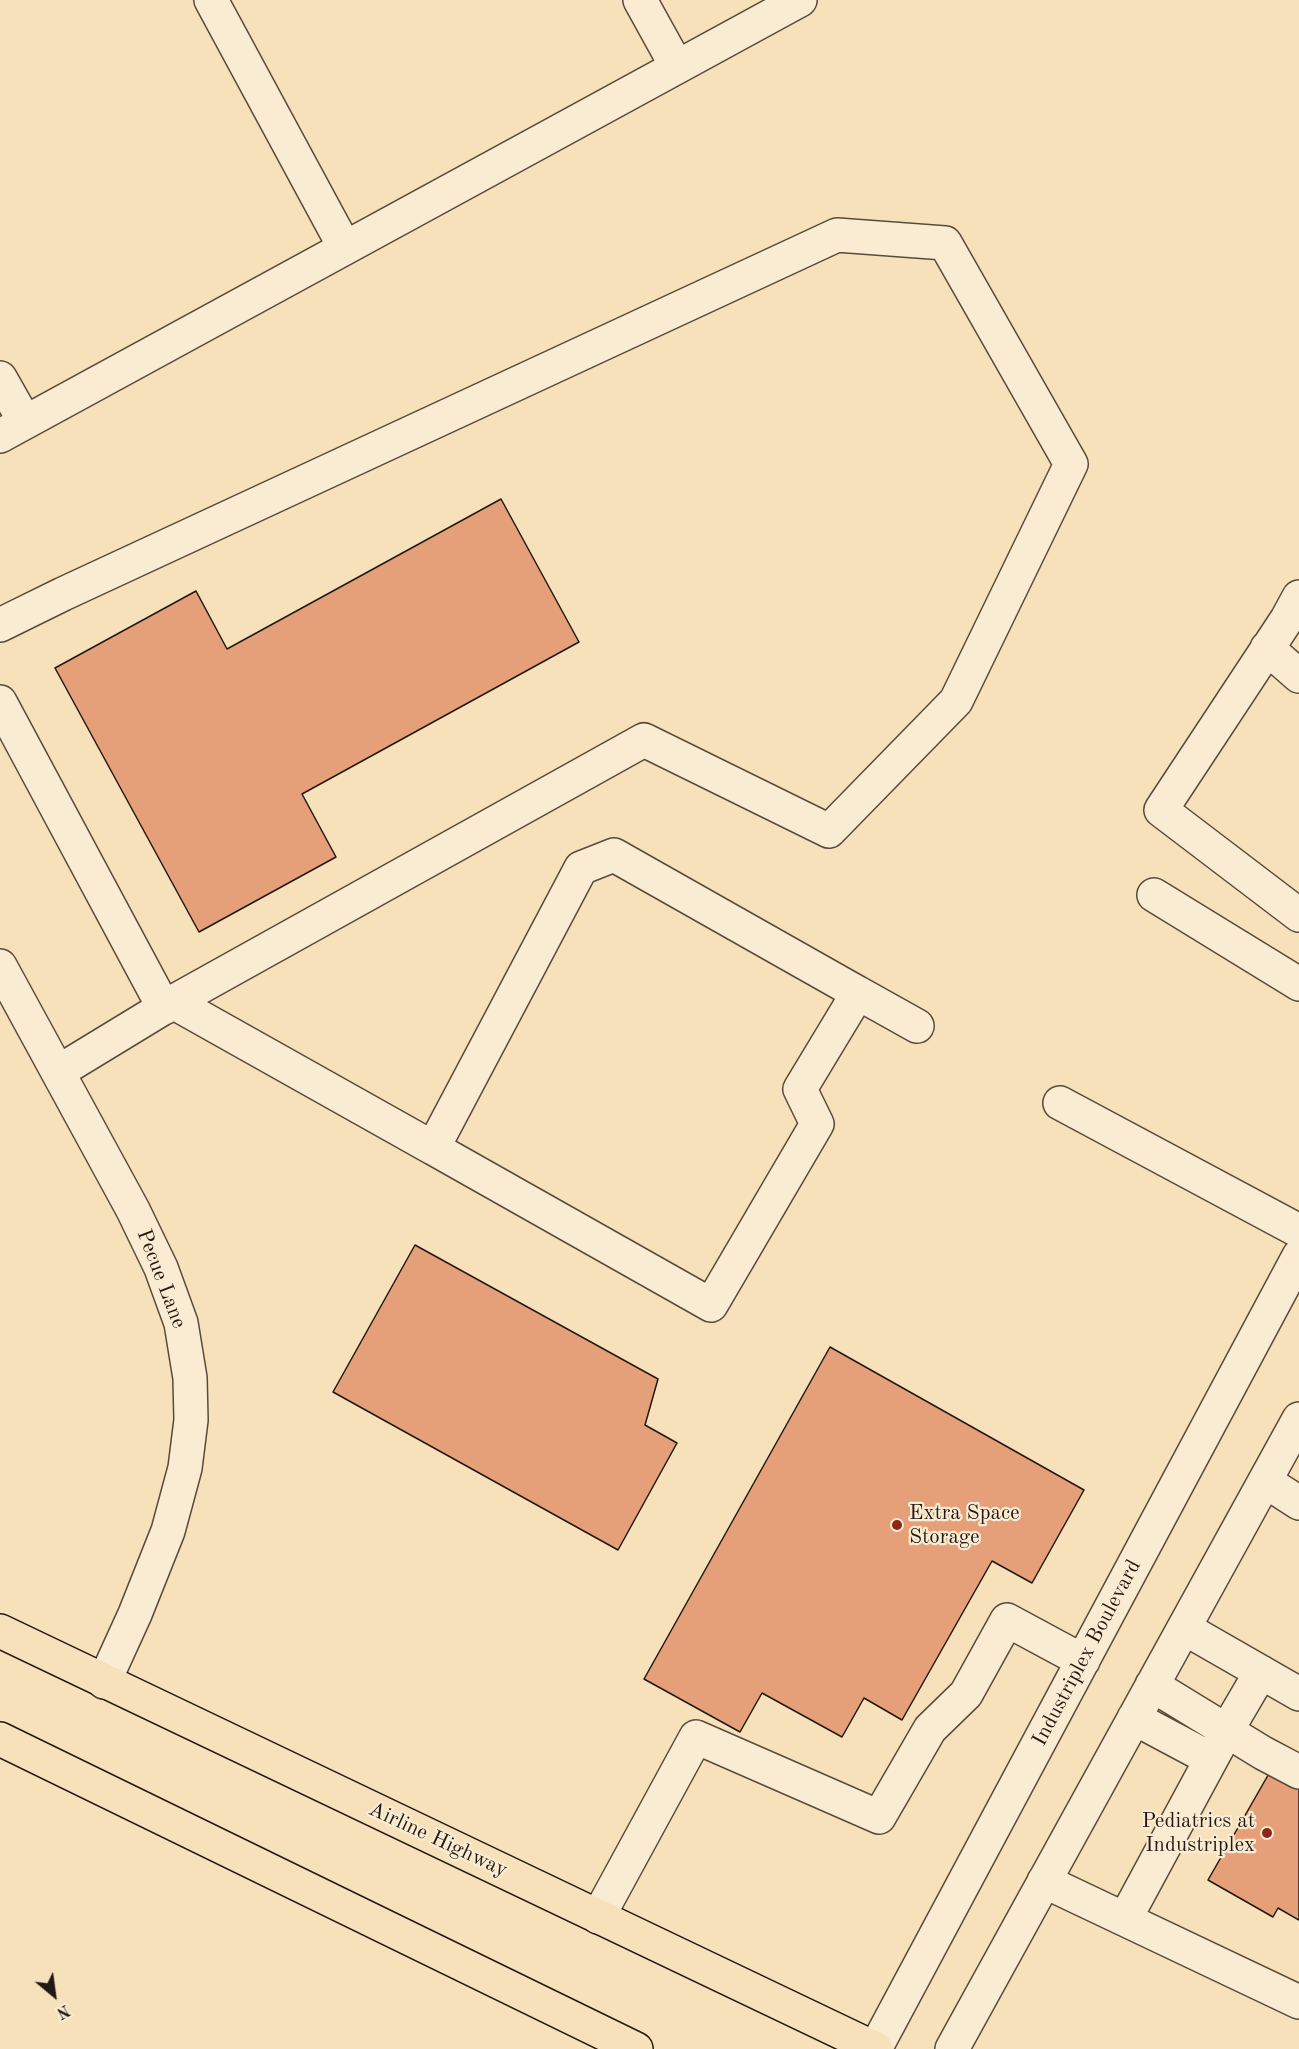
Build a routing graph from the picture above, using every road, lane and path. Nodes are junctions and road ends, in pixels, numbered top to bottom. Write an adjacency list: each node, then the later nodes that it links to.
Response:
1 (211, 0): 5 (street)
2 (640, 0): 4 (street)
3 (800, 0): 4 (street)
4 (677, 67): 5 (street)
5 (345, 248): 7 (street)
6 (0, 378): 7 (street)
7 (12, 429)
8 (1299, 597): 10 (street)
9 (0, 625): 18 (street)
10 (1267, 648): 11 (street); 14 (street)
11 (1299, 676)
12 (0, 702): 18 (street)
13 (1154, 895): 16 (street)
14 (1299, 915)
15 (0, 966): 20 (street, Pecue Lane)
16 (1299, 984)
17 (858, 993): 19 (street); 22 (street); 22 (street)
18 (169, 1005): 20 (street); 22 (street)
19 (917, 1026)
20 (58, 1072): 32 (street, Pecue Lane)
21 (1060, 1103): 23 (street)
22 (434, 1148)
23 (1299, 1231)
24 (1299, 1256): 30 (street, Industriplex Boulevard)
25 (1299, 1419): 26 (street)
26 (1265, 1480): 27 (street); 28 (street)
27 (1299, 1503)
28 (1184, 1628): 31 (street); 33 (street)
29 (0, 1631): 32 (highway, Airline Highway)
30 (1083, 1660): 41 (street); 45 (street, Industriplex Boulevard)
31 (1261, 1672): 34 (street); 36 (street)
32 (104, 1682): 41 (highway, Airline Highway)
33 (1152, 1685): 35 (street); 36 (street)
34 (1299, 1694)
35 (1134, 1718): 38 (street); 40 (street)
36 (1227, 1730): 38 (street); 39 (street)
37 (0, 1739): 44 (highway)
38 (1211, 1759): 42 (street)
39 (1299, 1772)
40 (1044, 1881): 42 (street); 46 (street)
41 (598, 1917): 45 (highway, Airline Highway)
42 (1125, 1920): 43 (street)
43 (1299, 2002)
44 (636, 2049)
45 (876, 2049)
46 (952, 2049)

